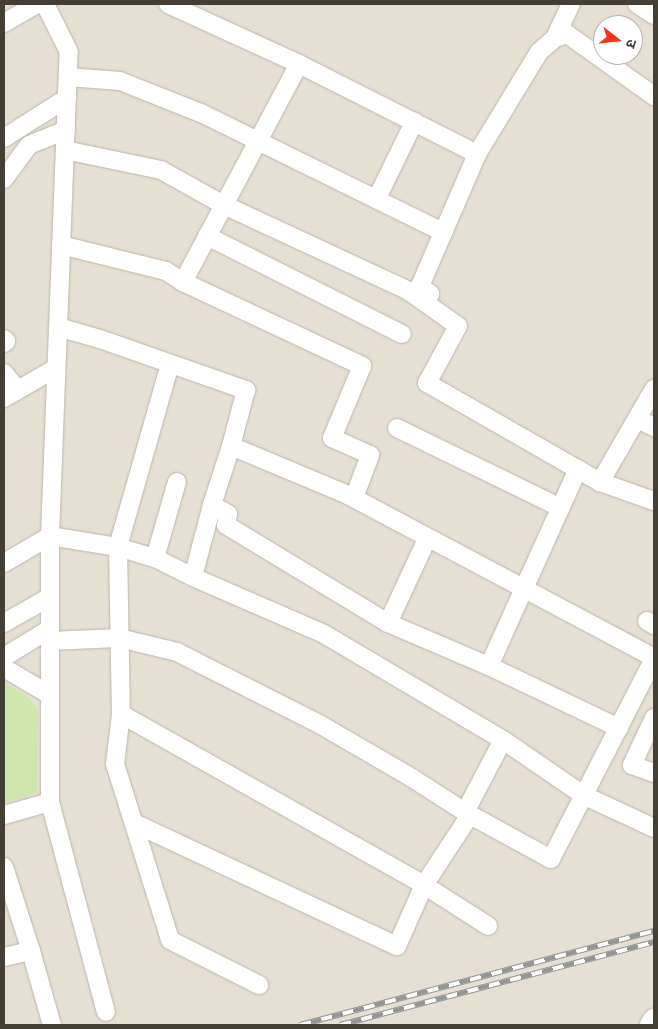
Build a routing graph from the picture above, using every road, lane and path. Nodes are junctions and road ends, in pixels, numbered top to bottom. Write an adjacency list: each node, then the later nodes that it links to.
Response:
1 (37, 4): 7 (street)
2 (45, 4): 10 (street)
3 (168, 4): 9 (street)
4 (571, 4): 8 (street)
5 (637, 4): 6 (street)
6 (654, 15)
7 (4, 23)
8 (555, 38): 11 (street); 18 (street)
9 (299, 64): 13 (street); 16 (street)
10 (68, 77): 12 (street); 16 (street)
11 (654, 96)
12 (67, 98): 14 (street); 15 (street)
13 (414, 122): 18 (street); 20 (street)
14 (66, 130): 17 (street); 19 (street)
15 (4, 138)
16 (258, 141): 20 (street); 21 (street)
17 (65, 150): 21 (street); 24 (street)
18 (477, 154): 22 (street)
19 (4, 179)
20 (377, 198): 22 (street)
21 (224, 205): 23 (street); 26 (street)
22 (443, 232): 26 (street)
23 (207, 236): 25 (street); 28 (street)
24 (61, 245): 25 (street); 27 (street)
25 (183, 282): 41 (street)
26 (425, 303): 38 (street)
27 (58, 327): 29 (street); 30 (street)
28 (402, 334)
29 (170, 364): 37 (street); 47 (street)
30 (56, 368): 33 (street); 45 (street)
31 (4, 373): 33 (street)
32 (654, 389): 34 (street)
33 (11, 394)
34 (636, 419): 35 (street); 40 (street)
35 (654, 427)
36 (397, 428): 44 (street)
37 (231, 446): 41 (street); 43 (street)
38 (578, 469): 40 (street); 44 (street)
39 (177, 482): 48 (street)
40 (600, 482): 42 (street)
41 (354, 498): 46 (street)
42 (654, 501)
43 (212, 505): 50 (street); 54 (street)
44 (561, 508): 51 (street)
45 (50, 536): 47 (street); 49 (street); 52 (street)
46 (427, 538): 51 (street); 54 (street)
47 (118, 547): 48 (street); 56 (street)
48 (155, 558): 50 (street)
49 (5, 560)
50 (193, 577): 65 (street)
51 (524, 589): 58 (street); 59 (street)
52 (50, 598): 53 (street); 55 (street)
53 (4, 623)
54 (388, 623): 59 (street)
55 (49, 636): 56 (street); 57 (street); 61 (street)
56 (119, 638): 62 (street); 69 (street)
57 (4, 656)
58 (654, 658): 64 (street)
59 (490, 666): 64 (street)
60 (4, 668): 61 (street)
61 (50, 695): 68 (street)
62 (121, 714): 71 (street); 74 (street)
63 (654, 718): 66 (street)
64 (619, 728): 67 (street)
65 (504, 740): 67 (street); 69 (street)
66 (654, 773)
67 (583, 795): 69 (street); 72 (street)
68 (50, 802): 70 (street); 79 (street)
69 (466, 812): 74 (street)
70 (4, 815)
71 (134, 823): 74 (street); 78 (street)
72 (654, 828)
73 (4, 867): 76 (street)
74 (424, 885): 75 (street)
75 (488, 926)
76 (31, 951): 77 (street); 81 (street)
77 (4, 957)
78 (259, 985)
79 (106, 1012)
80 (654, 1020): 82 (street)
81 (52, 1025)
82 (651, 1025)

